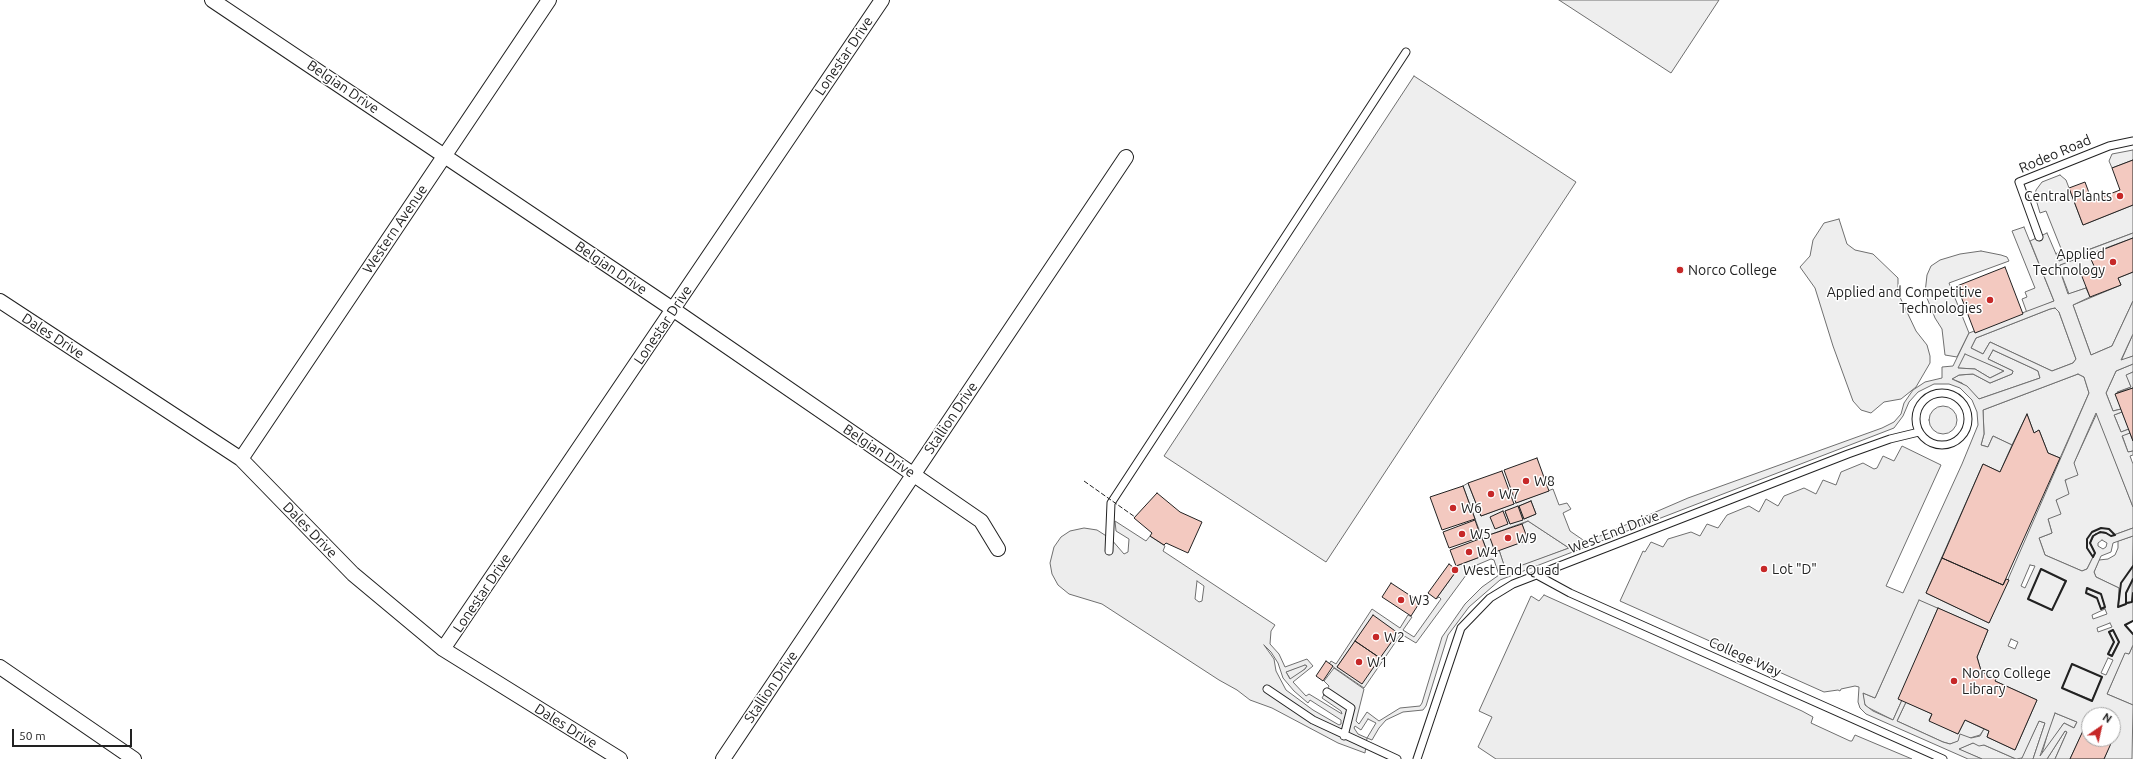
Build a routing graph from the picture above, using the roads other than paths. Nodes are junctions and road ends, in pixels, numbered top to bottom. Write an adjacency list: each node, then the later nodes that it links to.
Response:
1 (212, 0): 6 (street, Belgian Drive)
2 (549, 0): 6 (street, Western Avenue)
3 (882, 0): 10 (street, Lonestar Drive)
4 (1406, 52): 15 (lane)
5 (2133, 141): 8 (lane, Rodeo Road)
6 (445, 156): 10 (street, Belgian Drive); 12 (street, Western Avenue)
7 (1126, 157): 13 (street, Stallion Drive)
8 (2039, 237)
9 (0, 301): 12 (street, Dales Drive)
10 (674, 310): 13 (street, Belgian Drive); 17 (street, Lonestar Drive)
11 (1919, 432): 11 (lane); 16 (lane, West End Drive)
12 (241, 459): 17 (street, Dales Drive)
13 (914, 475): 14 (street, Belgian Drive); 24 (street, Stallion Drive)
14 (998, 549)
15 (1109, 551)
16 (1537, 576): 26 (lane, West End Drive); 27 (lane, College Way)
17 (444, 649): 23 (street, Dales Drive)
18 (0, 668): 22 (street)
19 (1267, 689): 21 (lane)
20 (1327, 692): 21 (lane)
21 (1344, 736): 25 (lane)
22 (134, 759)
23 (620, 759)
24 (723, 759)
25 (1397, 759)
26 (1417, 759)
27 (1943, 759)

